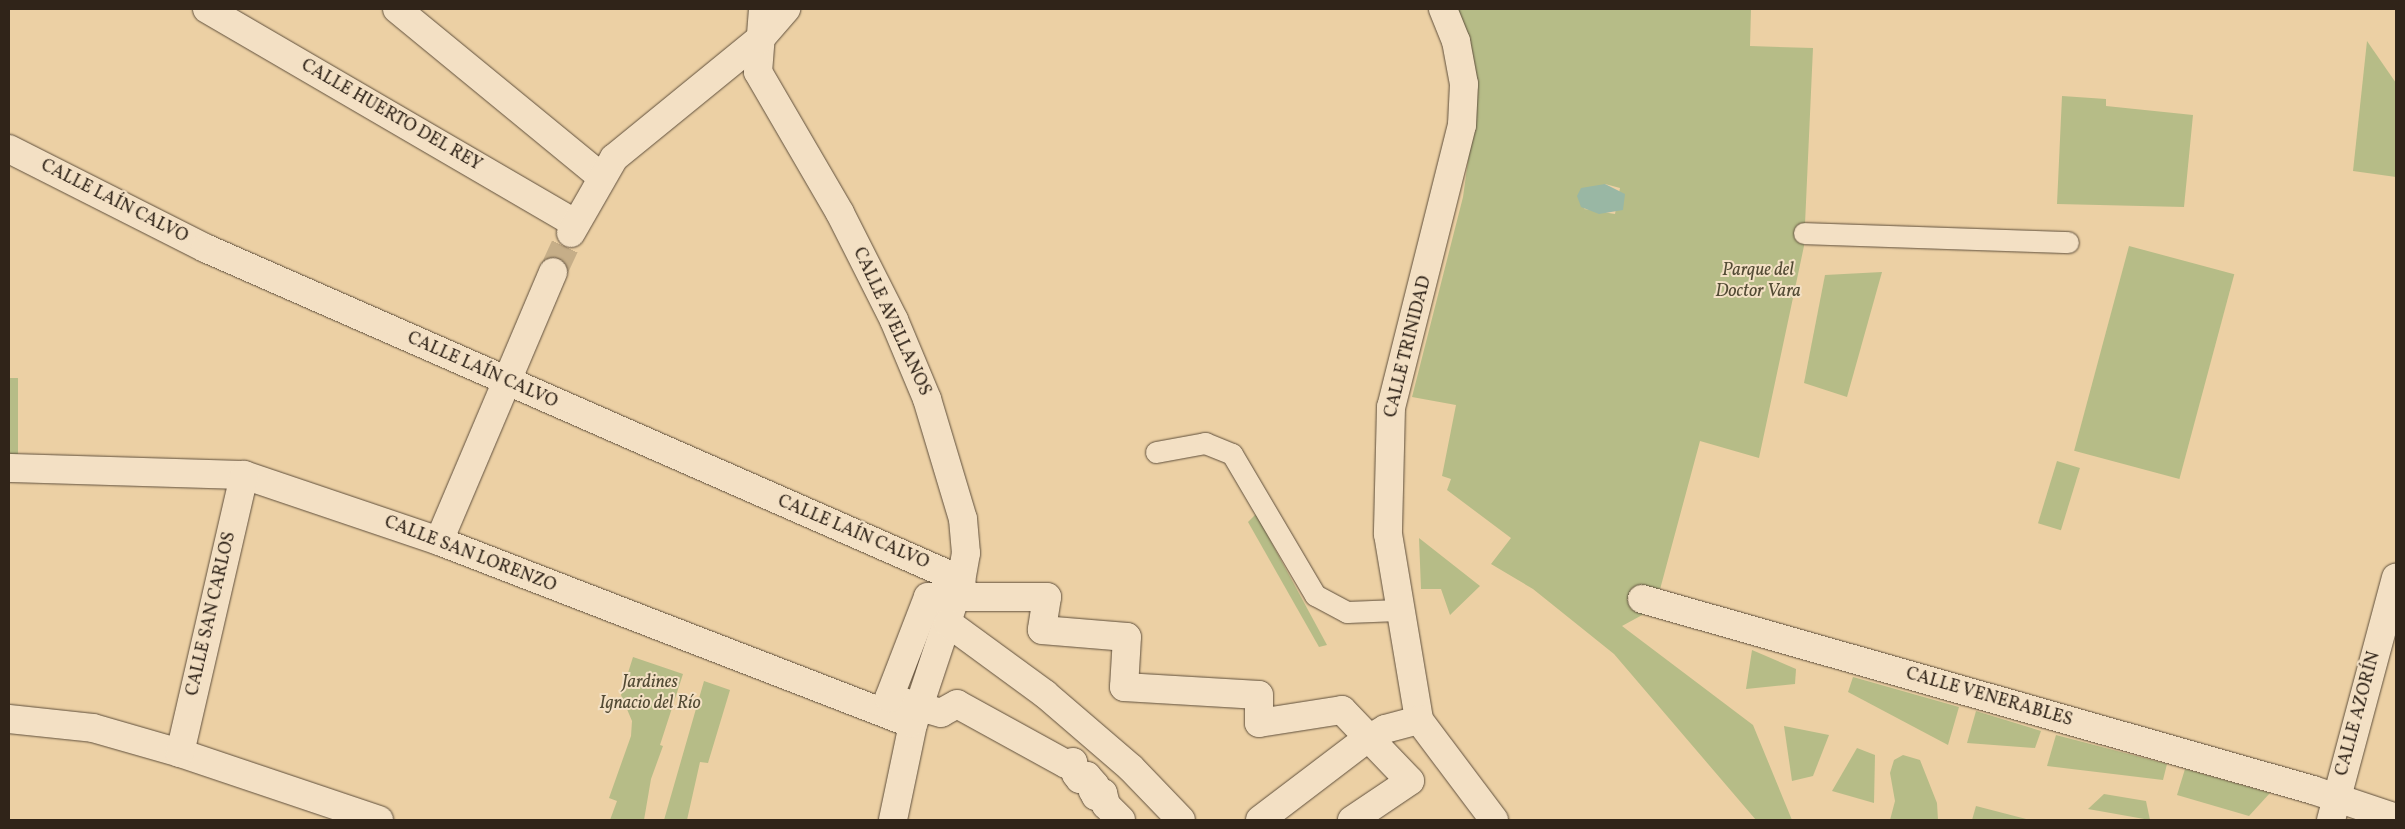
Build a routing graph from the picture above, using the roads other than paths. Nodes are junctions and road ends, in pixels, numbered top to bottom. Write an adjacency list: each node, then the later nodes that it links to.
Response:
1 (207, 9): 8 (street, CALLE HUERTO DEL REY)
2 (397, 9): 8 (street)
3 (764, 9): 6 (street, CALLE AVELLANOS)
4 (786, 9): 6 (street)
5 (1443, 9): 20 (street, CALLE TRINIDAD)
6 (760, 38): 8 (street); 18 (street, CALLE AVELLANOS)
7 (9, 149): 12 (street, CALLE LAÍN CALVO)
8 (600, 176)
9 (1804, 233): 10 (lane)
10 (2068, 242)
11 (553, 272): 12 (street)
12 (505, 383): 16 (street); 18 (street, CALLE LAÍN CALVO)
13 (1156, 452): 20 (lane)
14 (9, 468): 15 (street, CALLE SAN LORENZO)
15 (244, 476): 16 (street, CALLE SAN LORENZO); 26 (street, CALLE SAN CARLOS)
16 (439, 541): 22 (street, CALLE SAN LORENZO)
17 (2396, 578): 27 (street, CALLE AZORÍN)
18 (959, 588): 21 (street, CALLE AVELLANOS); 22 (street); 25 (street)
19 (1642, 599): 27 (street, CALLE VENERABLES)
20 (1398, 610): 24 (street, CALLE TRINIDAD)
21 (948, 623): 22 (street, CALLE AVELLANOS); 32 (street)
22 (916, 715): 30 (street, CALLE AVELLANOS); 31 (street)
23 (9, 719): 26 (street)
24 (1419, 720): 25 (street); 35 (street)
25 (1369, 738): 33 (street); 34 (street)
26 (180, 753): 29 (street)
27 (2334, 808): 28 (street, CALLE VENERABLES)
28 (2396, 818)
29 (379, 820)
30 (893, 820)
31 (1121, 820)
32 (1181, 820)
33 (1260, 820)
34 (1352, 820)
35 (1494, 820)

